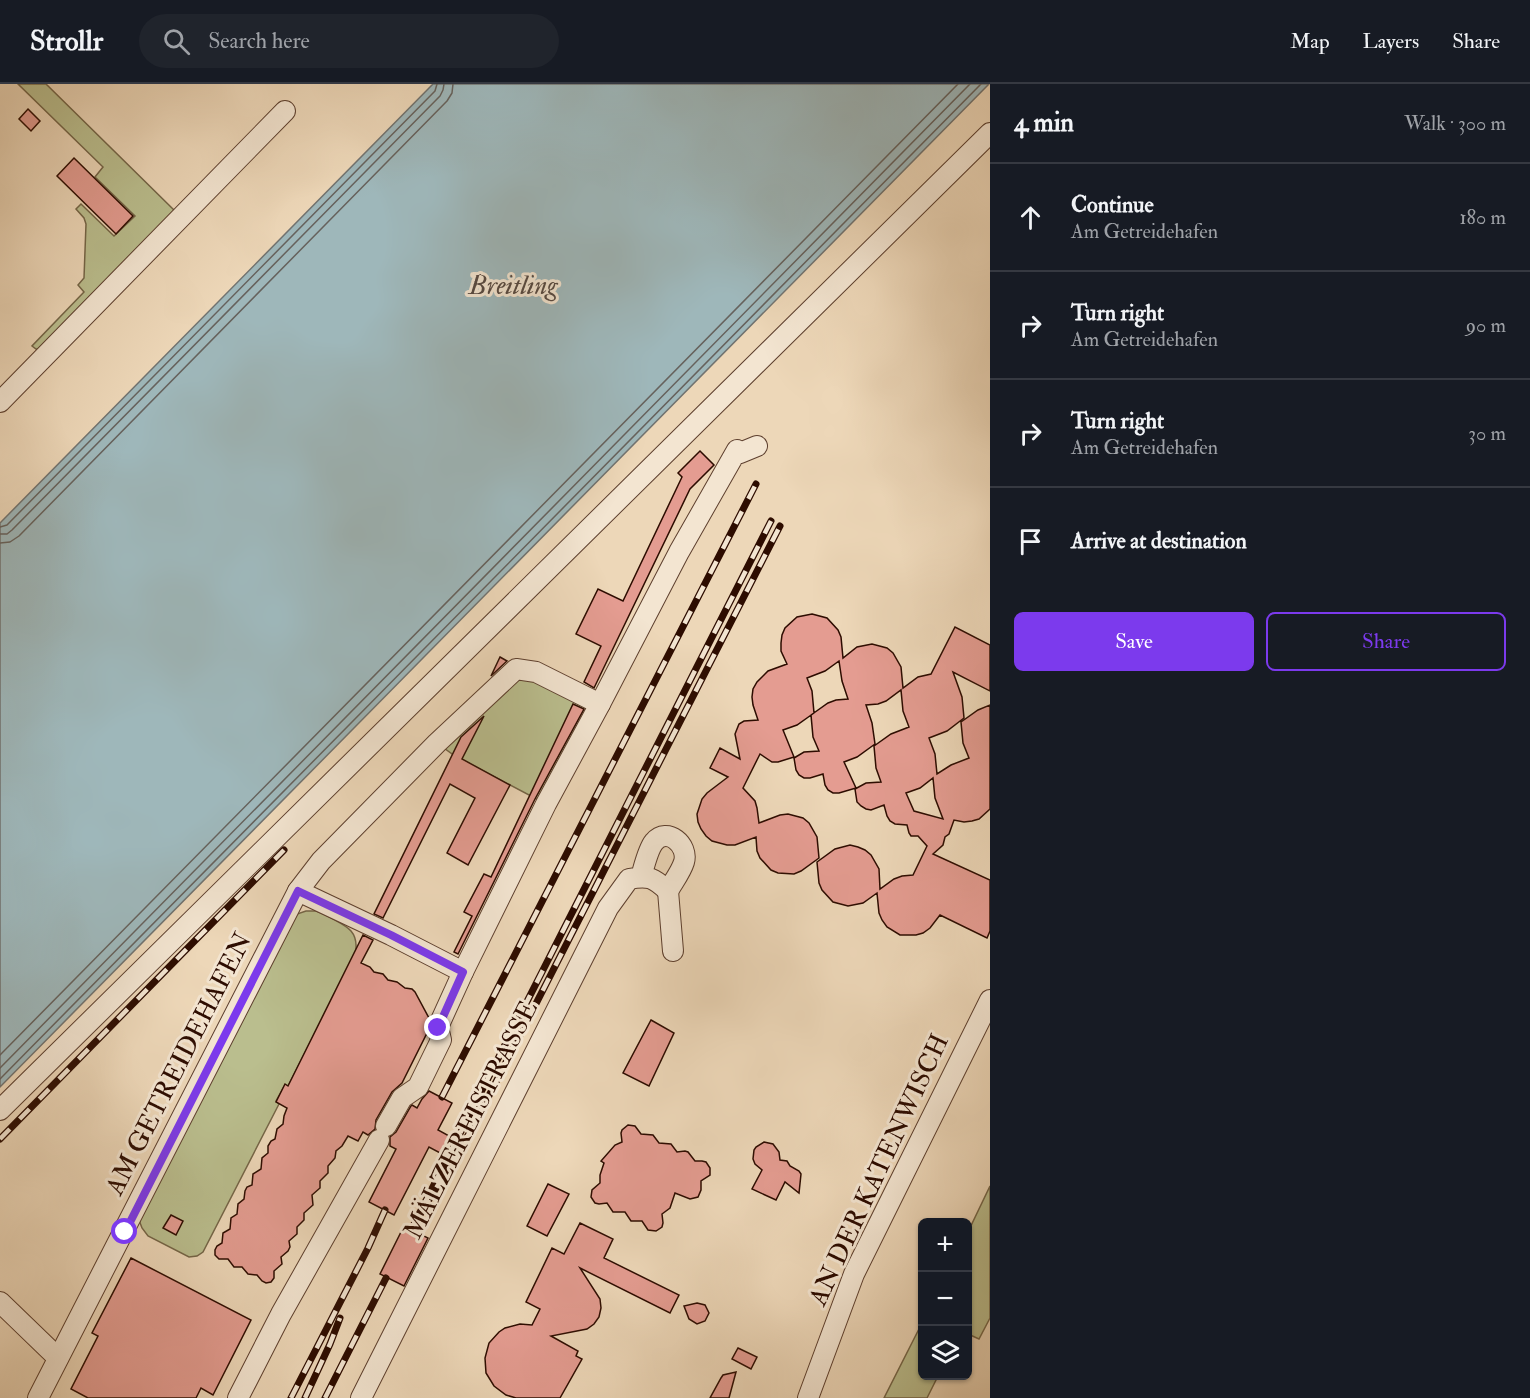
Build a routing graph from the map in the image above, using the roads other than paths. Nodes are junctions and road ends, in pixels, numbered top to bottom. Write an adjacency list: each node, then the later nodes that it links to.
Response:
1 (285, 111): 3 (street)
2 (990, 133): 12 (street)
3 (0, 402)
4 (758, 446): 5 (street)
5 (600, 704): 7 (street, AM GETREIDEHAFEN); 10 (street)
6 (641, 877): 8 (street); 8 (street); 17 (street, MÄLZEREISTRASSE)
7 (298, 891): 10 (street); 14 (street, AM GETREIDEHAFEN)
8 (668, 891): 9 (street)
9 (673, 951)
10 (463, 972): 16 (street)
11 (990, 1000): 18 (street, AN DER KATENWISCH)
12 (0, 1110)
13 (0, 1302): 14 (street)
14 (58, 1358): 15 (street, AM GETREIDEHAFEN)
15 (38, 1398)
16 (238, 1398)
17 (361, 1398)
18 (808, 1398)

